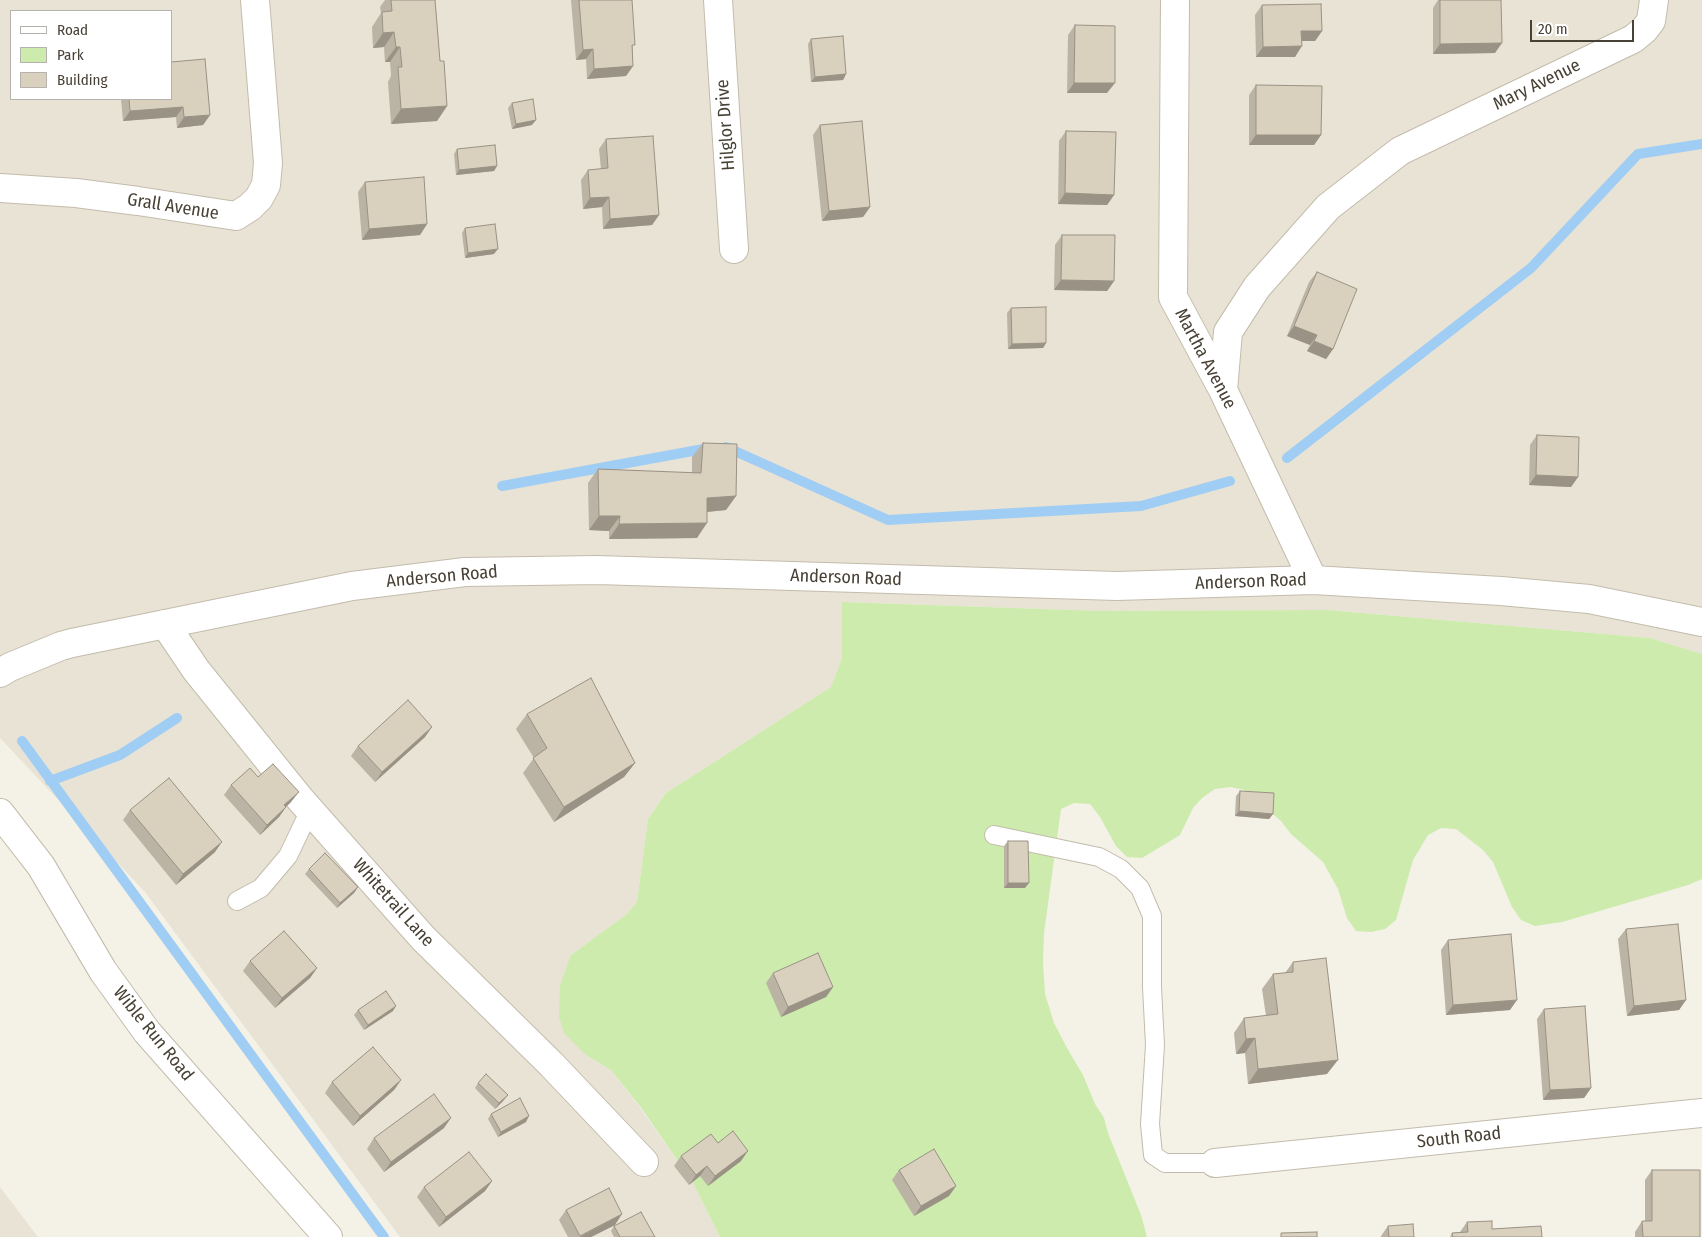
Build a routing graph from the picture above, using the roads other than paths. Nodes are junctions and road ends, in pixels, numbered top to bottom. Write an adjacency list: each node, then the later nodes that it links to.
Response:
1 (254, 0): 5 (street, Grall Avenue)
2 (718, 0): 6 (street, Hilglor Drive)
3 (1176, 0): 7 (street, Martha Avenue)
4 (1652, 10): 7 (street, Mary Avenue)
5 (0, 188)
6 (734, 249)
7 (1223, 390): 8 (street, Martha Avenue)
8 (1314, 580): 9 (street, Anderson Road); 10 (street, Anderson Road)
9 (1702, 622)
10 (165, 624): 11 (street, Anderson Road); 12 (street, Whitetrail Lane)
11 (0, 673)
12 (310, 810): 15 (lane); 17 (street, Whitetrail Lane)
13 (0, 813): 19 (street, Wible Run Road)
14 (994, 835): 18 (lane)
15 (237, 901)
16 (1702, 1113): 18 (street, South Road)
17 (644, 1162)
18 (1215, 1163)
19 (328, 1237)

